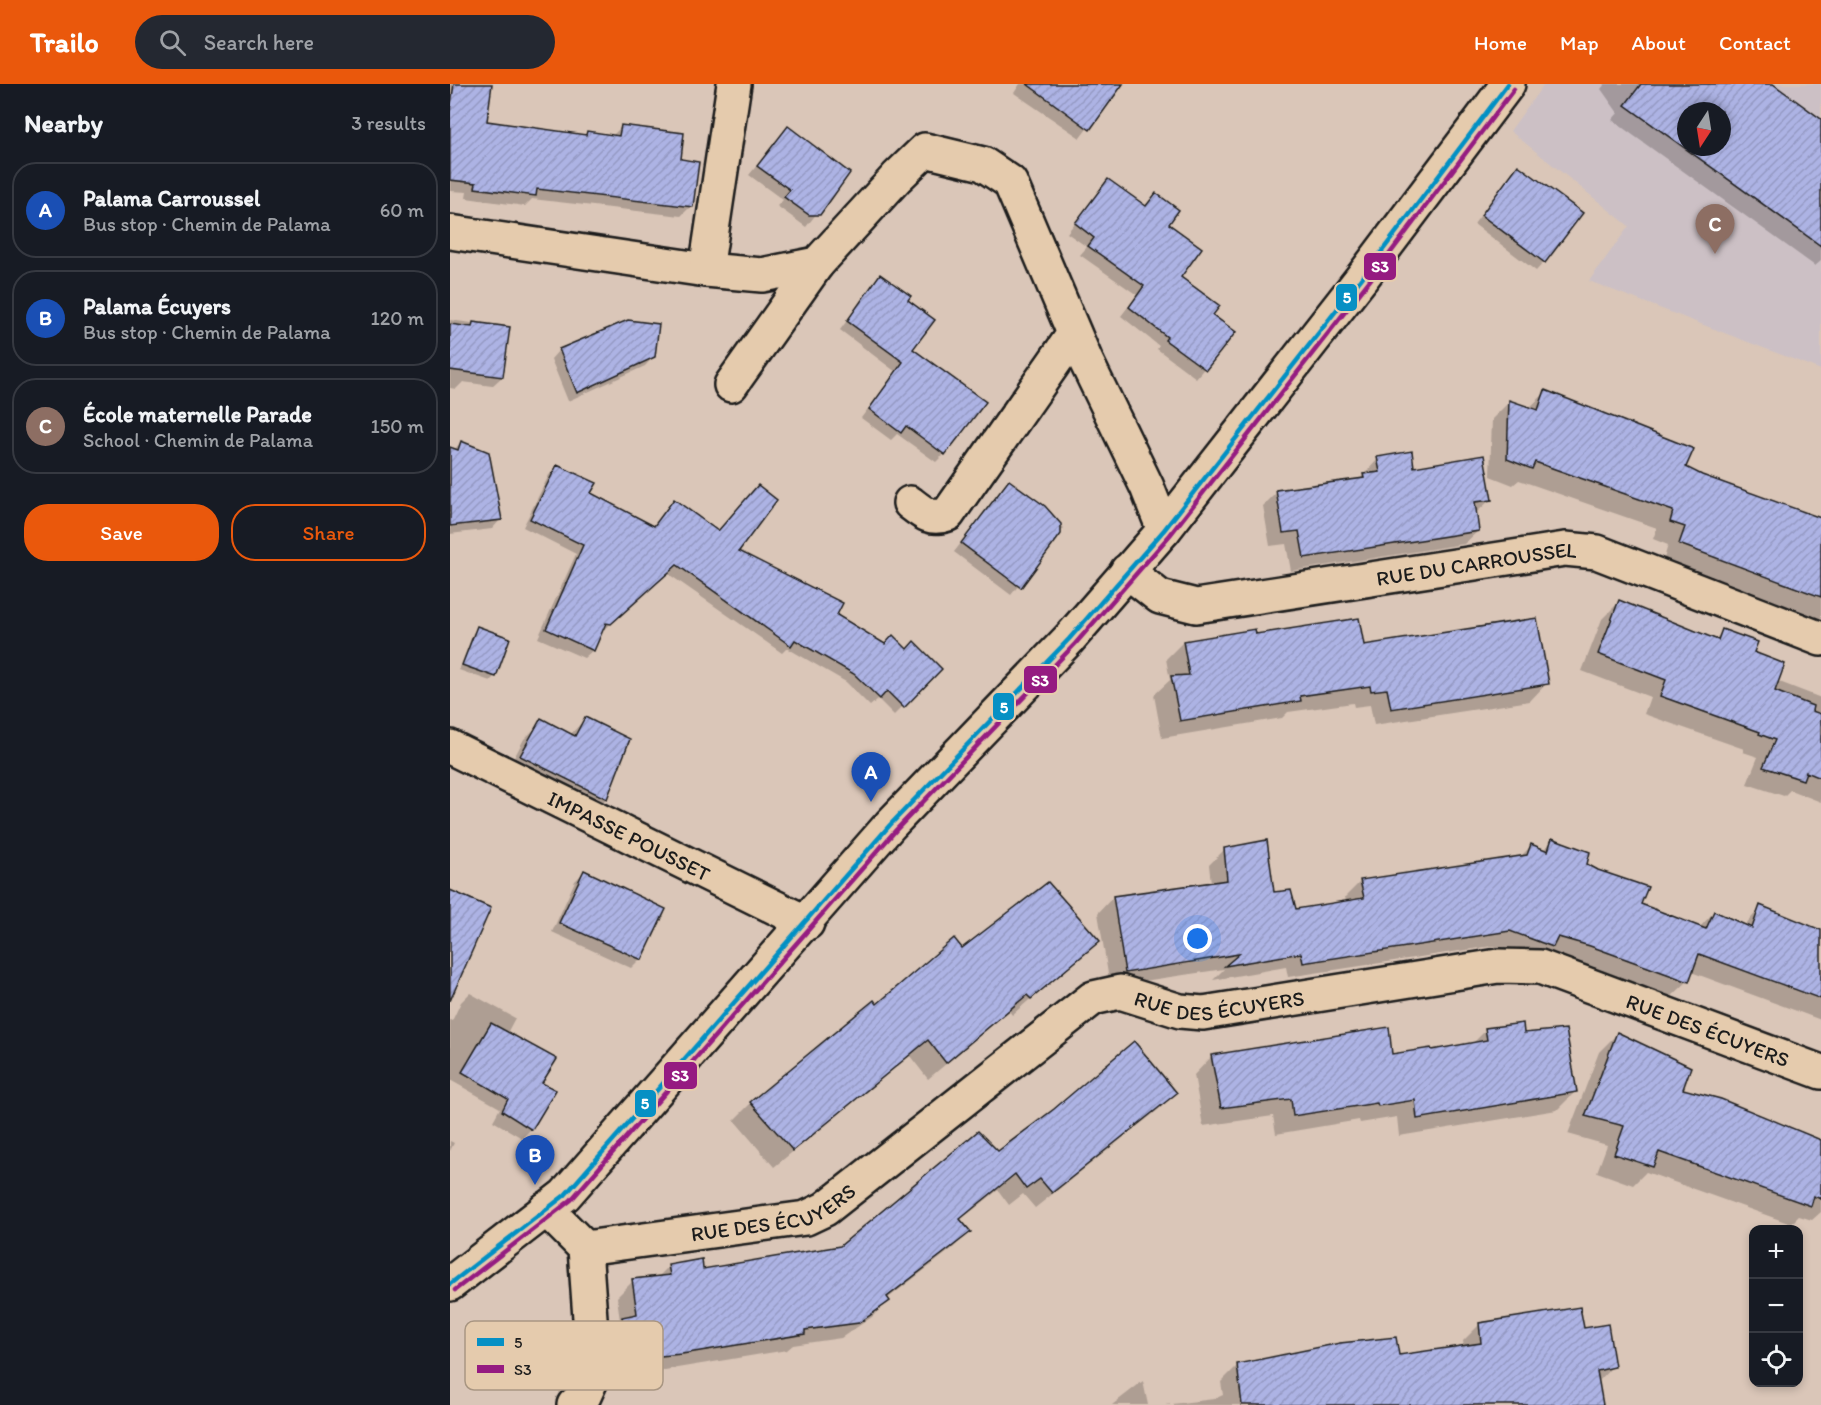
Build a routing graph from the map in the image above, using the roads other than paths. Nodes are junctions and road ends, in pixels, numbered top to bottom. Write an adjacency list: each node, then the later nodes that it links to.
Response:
1 (734, 84): 5 (street)
2 (1508, 84): 9 (street)
3 (450, 232): 5 (street)
4 (817, 264): 5 (street); 6 (street); 7 (street)
5 (706, 270)
6 (1074, 334): 8 (street); 9 (street)
7 (731, 386)
8 (910, 503)
9 (1164, 530): 10 (street)
10 (1127, 571): 11 (street, RUE DU CARROUSSEL); 13 (street)
11 (1821, 639)
12 (450, 747): 13 (street, IMPASSE POUSSET)
13 (807, 923): 15 (street)
14 (1821, 1072): 16 (street, RUE DES ÉCUYERS)
15 (546, 1209): 16 (street); 17 (street)
16 (585, 1248): 18 (street)
17 (450, 1284)
18 (590, 1321)
19 (587, 1390): 20 (street)
20 (574, 1405)

